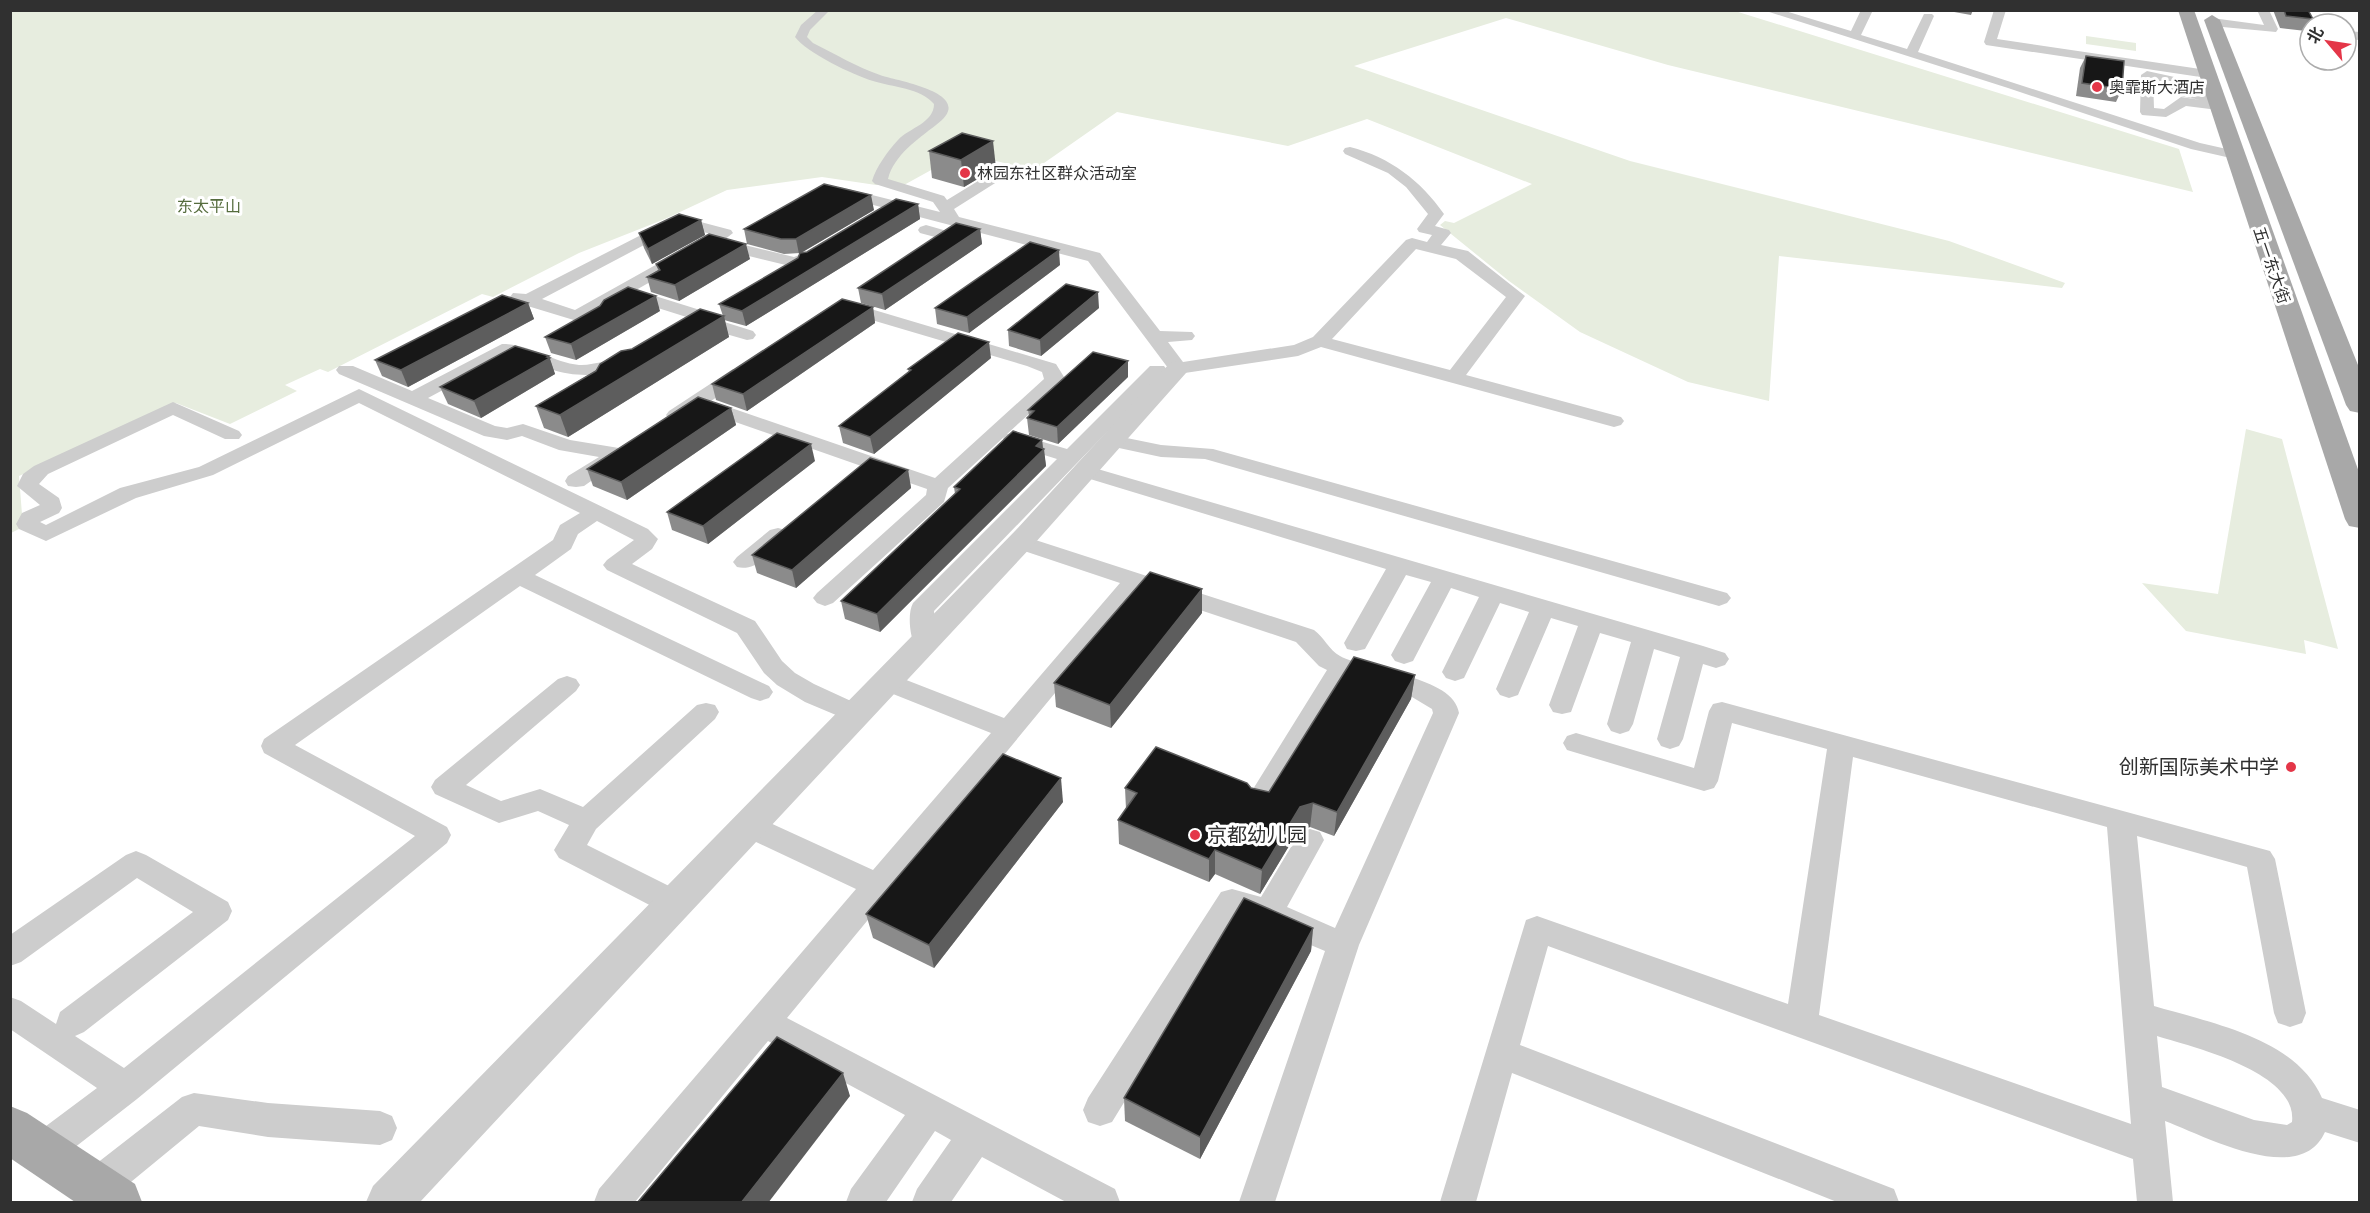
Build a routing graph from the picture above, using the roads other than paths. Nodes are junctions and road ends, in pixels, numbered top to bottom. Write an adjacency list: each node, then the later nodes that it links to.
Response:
1 (825, 10): 26 (street)
2 (1768, 10): 8 (street)
3 (1867, 10): 10 (street)
4 (2000, 10): 15 (street)
5 (2186, 10): 11 (main road, 五一东大街)
6 (2263, 10): 9 (street)
7 (1932, 12): 13 (street)
8 (1804, 15): 10 (street)
9 (2210, 16): 12 (main road, 五一东大街)
10 (1854, 37): 13 (street)
11 (2198, 45): 12 (main road); 15 (main road, 五一东大街)
12 (2223, 48): 22 (main road, 五一东大街)
13 (1911, 54): 21 (street)
14 (2041, 55): 16 (street)
15 (2207, 74): 18 (main road, 五一东大街)
16 (2147, 75): 18 (street); 19 (street)
17 (2071, 95): 19 (street)
18 (2217, 102): 19 (street); 21 (main road, 五一东大街)
19 (2138, 110)
20 (1350, 152): 31 (street)
21 (2235, 155): 22 (main road); 79 (main road, 五一东大街)
22 (2265, 159): 59 (main road, 五一东大街)
23 (1006, 170): 26 (street)
24 (827, 189): 25 (street)
25 (896, 206): 26 (street); 27 (street)
26 (949, 214): 45 (street)
27 (876, 219)
28 (926, 230): 32 (street)
29 (834, 243): 30 (street)
30 (714, 246): 36 (street); 36 (street)
31 (1430, 248): 47 (street); 55 (street)
32 (910, 261)
33 (794, 267): 34 (street)
34 (775, 279)
35 (862, 293): 40 (street)
36 (629, 296): 39 (street); 41 (street)
37 (728, 307): 39 (street)
38 (935, 315): 40 (street)
39 (707, 320): 42 (street); 44 (street)
40 (917, 327): 46 (street)
41 (570, 332)
42 (684, 334)
43 (1008, 334): 49 (street)
44 (747, 335)
45 (1155, 337): 50 (street); 50 (street)
46 (957, 339): 49 (street); 51 (street)
47 (1320, 341): 50 (street); 55 (street)
48 (549, 343): 52 (street)
49 (990, 349): 66 (street)
50 (1178, 350): 69 (street); 73 (street)
51 (940, 351)
52 (521, 358): 56 (street); 57 (street); 60 (street)
53 (755, 363): 58 (street)
54 (378, 366): 57 (street)
55 (1455, 377): 62 (street)
56 (597, 386)
57 (412, 399): 60 (street)
58 (696, 402): 63 (street); 70 (street)
59 (2360, 405)
60 (431, 407): 64 (street)
61 (541, 419): 64 (street)
62 (1614, 421)
63 (657, 427)
64 (523, 430): 71 (street)
65 (842, 432): 70 (street)
66 (997, 434): 73 (street); 76 (street)
67 (232, 435): 77 (street)
68 (637, 440): 71 (street)
69 (1112, 441): 73 (street); 88 (street)
70 (823, 446): 72 (street)
71 (618, 453): 75 (street)
72 (868, 462): 74 (street); 76 (street)
73 (1078, 464): 80 (street); 82 (street); 92 (street)
74 (850, 476)
75 (576, 481)
76 (938, 486): 87 (street)
77 (596, 512): 83 (street); 102 (street)
78 (798, 519): 81 (street)
79 (2360, 519)
80 (1020, 542): 85 (street); 92 (street)
81 (745, 562)
82 (1400, 565): 84 (street); 93 (street)
83 (518, 576): 99 (street); 125 (street)
84 (1445, 579): 86 (street); 94 (street)
85 (1135, 580): 93 (street); 104 (street)
86 (1493, 592): 89 (street); 95 (street)
87 (825, 598)
88 (1719, 598)
89 (1543, 607): 90 (street); 98 (street)
90 (1592, 622): 91 (street); 100 (street)
91 (1645, 638): 103 (street); 105 (street)
92 (925, 642): 96 (street)
93 (1350, 655): 108 (street); 116 (street)
94 (1404, 655)
95 (1455, 672)
96 (887, 682): 102 (street); 104 (street)
97 (567, 685): 110 (street)
98 (1509, 688)
99 (760, 692)
100 (1562, 705)
101 (706, 712): 110 (street)
102 (855, 714): 111 (street)
103 (1620, 724)
104 (1009, 730): 113 (street)
105 (1670, 739)
106 (1576, 743): 107 (street)
107 (1840, 743): 109 (street); 123 (street)
108 (1260, 802)
109 (2121, 820): 119 (street); 120 (street)
110 (586, 821): 114 (street)
111 (748, 826): 113 (street); 114 (street)
112 (1310, 840): 115 (street)
113 (878, 886): 122 (street)
114 (674, 903): 137 (street)
115 (1268, 913): 116 (street); 127 (street)
116 (1343, 945): 141 (street)
117 (10, 953): 121 (street)
118 (10, 1011): 125 (street)
119 (2290, 1013)
120 (2139, 1016): 126 (street); 128 (street)
121 (72, 1022)
122 (764, 1022): 129 (street); 138 (street)
123 (1802, 1023): 124 (street); 134 (street)
124 (1502, 1053): 142 (street); 143 (street)
125 (125, 1088): 133 (street)
126 (2145, 1097): 128 (street); 134 (street)
127 (1100, 1110)
128 (2309, 1110): 130 (street)
129 (929, 1111): 132 (street); 139 (street)
130 (2360, 1127)
131 (380, 1128): 135 (street)
132 (975, 1136): 136 (street); 140 (street)
133 (26, 1140): 135 (main road)
134 (2150, 1148): 144 (street)
135 (106, 1195)
136 (1100, 1202)
137 (389, 1203)
138 (612, 1203)
139 (864, 1203)
140 (930, 1203)
141 (1257, 1203)
142 (1458, 1203)
143 (1881, 1203)
144 (2155, 1203)

